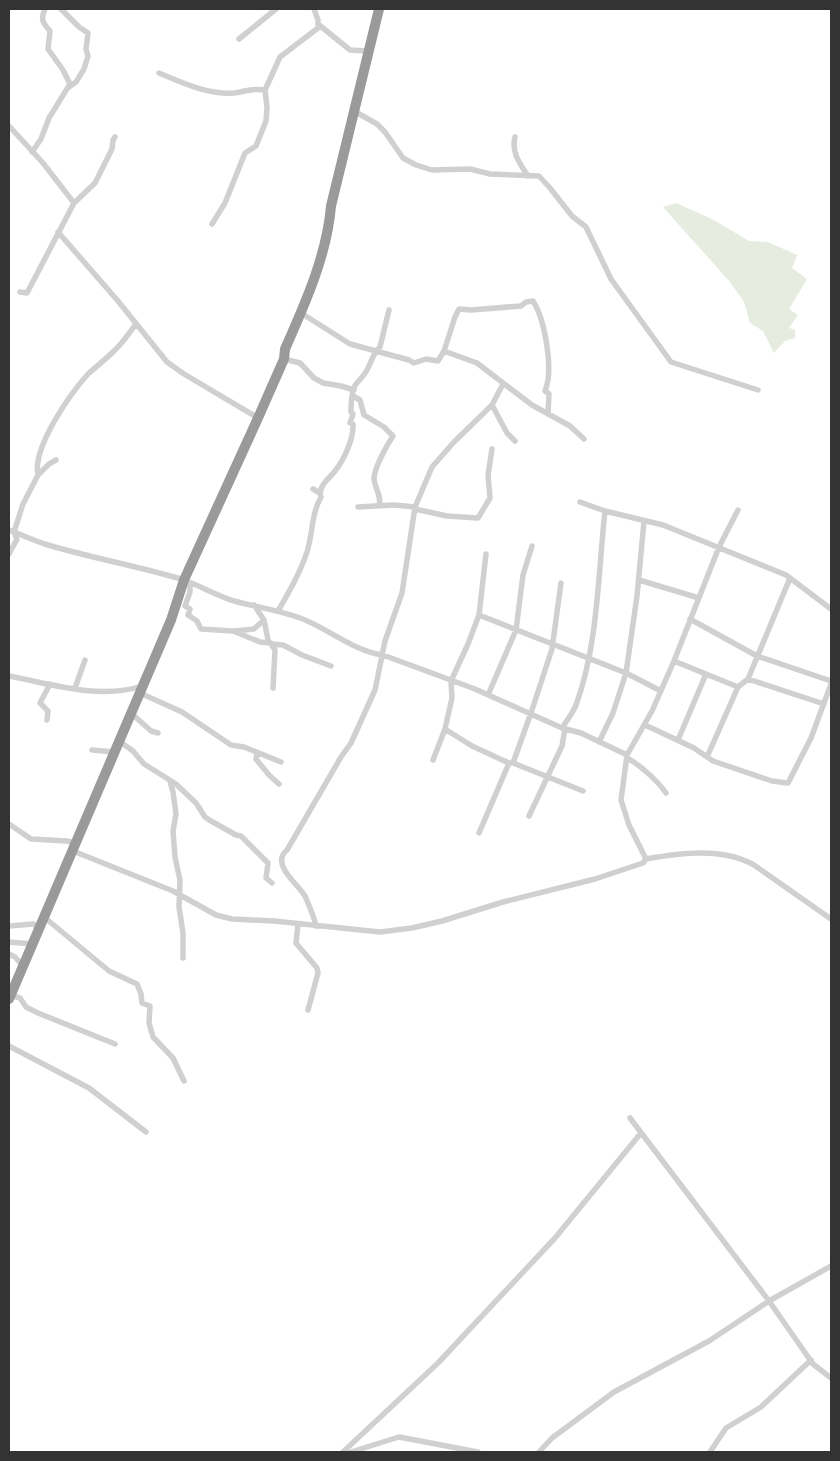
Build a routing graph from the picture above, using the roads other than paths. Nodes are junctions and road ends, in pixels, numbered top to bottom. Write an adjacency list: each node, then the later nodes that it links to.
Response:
1 (44, 9): 10 (street)
2 (61, 9): 10 (street)
3 (276, 9): 7 (street)
4 (314, 9): 6 (street)
5 (379, 9): 8 (highway)
6 (318, 24): 8 (street); 11 (street)
7 (239, 39)
8 (368, 51): 12 (highway)
9 (160, 72): 11 (street)
10 (69, 88): 16 (street)
11 (265, 90): 19 (street)
12 (354, 111): 17 (street); 23 (highway)
13 (9, 126): 16 (street)
14 (116, 137): 18 (street)
15 (515, 137): 17 (street)
16 (32, 152): 18 (street)
17 (528, 176): 29 (street)
18 (74, 203): 20 (street)
19 (212, 224)
20 (58, 232): 21 (street); 24 (street)
21 (20, 292)
22 (389, 310): 25 (street)
23 (301, 312): 25 (street); 27 (highway)
24 (136, 324): 33 (street); 38 (street)
25 (375, 351): 26 (street); 30 (street)
26 (444, 351): 28 (street); 32 (street)
27 (284, 359): 30 (street); 33 (highway)
28 (503, 384): 31 (street); 32 (street)
29 (758, 390)
30 (353, 393): 40 (street); 42 (street)
31 (492, 405): 35 (street); 44 (street)
32 (548, 414): 34 (street)
33 (258, 418): 55 (highway)
34 (584, 439)
35 (515, 441)
36 (492, 449): 44 (street)
37 (56, 460): 38 (street)
38 (38, 475): 48 (street)
39 (313, 489): 40 (street)
40 (320, 493): 60 (street)
41 (580, 502): 46 (street)
42 (379, 506): 43 (street); 44 (street)
43 (358, 507)
44 (415, 508): 68 (street)
45 (738, 510): 50 (street)
46 (605, 511): 47 (street); 70 (street)
47 (644, 520): 50 (street); 54 (street)
48 (12, 531): 51 (street); 55 (street)
49 (532, 546): 64 (street)
50 (719, 547): 53 (street); 57 (street)
51 (9, 554)
52 (486, 554): 61 (street)
53 (790, 578): 59 (street); 69 (street)
54 (639, 580): 57 (street); 74 (street)
55 (187, 582): 58 (street); 65 (street); 84 (highway)
56 (561, 583): 67 (street)
57 (699, 598): 62 (street)
58 (254, 605): 60 (street); 63 (street)
59 (831, 609)
60 (278, 611): 68 (street)
61 (479, 615): 64 (street); 78 (street)
62 (690, 618): 69 (street); 72 (street)
63 (264, 620): 65 (street); 66 (street)
64 (516, 630): 67 (street); 86 (street)
65 (233, 631): 66 (street)
66 (271, 643): 73 (street); 83 (street)
67 (552, 644): 70 (street); 88 (street)
68 (383, 655): 78 (street); 122 (street)
69 (757, 656): 77 (street); 79 (street)
70 (588, 659): 74 (street); 92 (street)
71 (85, 660): 82 (street)
72 (674, 661): 75 (street); 85 (street)
73 (331, 666)
74 (626, 673): 85 (street); 97 (street)
75 (706, 674): 81 (street); 95 (street)
76 (9, 676): 80 (street)
77 (748, 679): 81 (street); 87 (street)
78 (451, 680): 86 (street); 93 (street)
79 (831, 682): 87 (street)
80 (50, 684): 82 (street); 90 (street)
81 (738, 687): 102 (street)
82 (75, 688): 84 (street)
83 (273, 688)
84 (141, 690): 89 (highway); 100 (street)
85 (661, 690): 91 (street)
86 (488, 695): 88 (street)
87 (824, 704): 102 (street)
88 (532, 713): 92 (street); 105 (street)
89 (131, 714): 94 (street); 96 (highway)
90 (47, 720)
91 (645, 725): 95 (street); 101 (street)
92 (564, 728): 97 (street); 106 (street)
93 (445, 729): 103 (street); 105 (street)
94 (158, 733)
95 (678, 740): 102 (street)
96 (119, 741): 99 (highway); 107 (street)
97 (599, 742): 101 (street)
98 (92, 750): 99 (street)
99 (115, 752): 114 (highway)
100 (257, 754): 104 (street); 108 (street)
101 (627, 756): 110 (street); 115 (street)
102 (707, 757)
103 (433, 760)
104 (281, 762)
105 (511, 763): 106 (street); 113 (street)
106 (548, 777): 109 (street); 111 (street)
107 (170, 781): 116 (street); 117 (street)
108 (279, 784)
109 (583, 791)
110 (666, 793)
111 (529, 816)
112 (9, 824): 114 (street)
113 (479, 833)
114 (75, 848): 117 (street); 118 (highway)
115 (646, 859): 119 (street); 122 (street)
116 (272, 883)
117 (179, 895): 120 (street); 127 (street)
118 (44, 917): 123 (highway); 133 (street)
119 (831, 919)
120 (298, 924): 122 (street); 130 (street)
121 (9, 926): 123 (street)
122 (316, 926)
123 (39, 927): 125 (highway)
124 (9, 942): 125 (street)
125 (32, 944): 128 (highway)
126 (9, 954): 128 (street)
127 (184, 958)
128 (23, 966): 129 (highway)
129 (10, 997): 131 (street)
130 (308, 1010)
131 (115, 1044)
132 (9, 1046): 135 (street)
133 (184, 1080)
134 (630, 1118): 136 (street)
135 (146, 1132)
136 (642, 1133): 138 (street); 141 (street)
137 (831, 1266): 138 (street)
138 (769, 1301): 139 (street); 144 (street)
139 (810, 1360): 140 (street); 145 (street)
140 (831, 1378)
141 (343, 1452)
142 (351, 1452): 143 (street)
143 (478, 1452)
144 (539, 1452)
145 (710, 1452)

